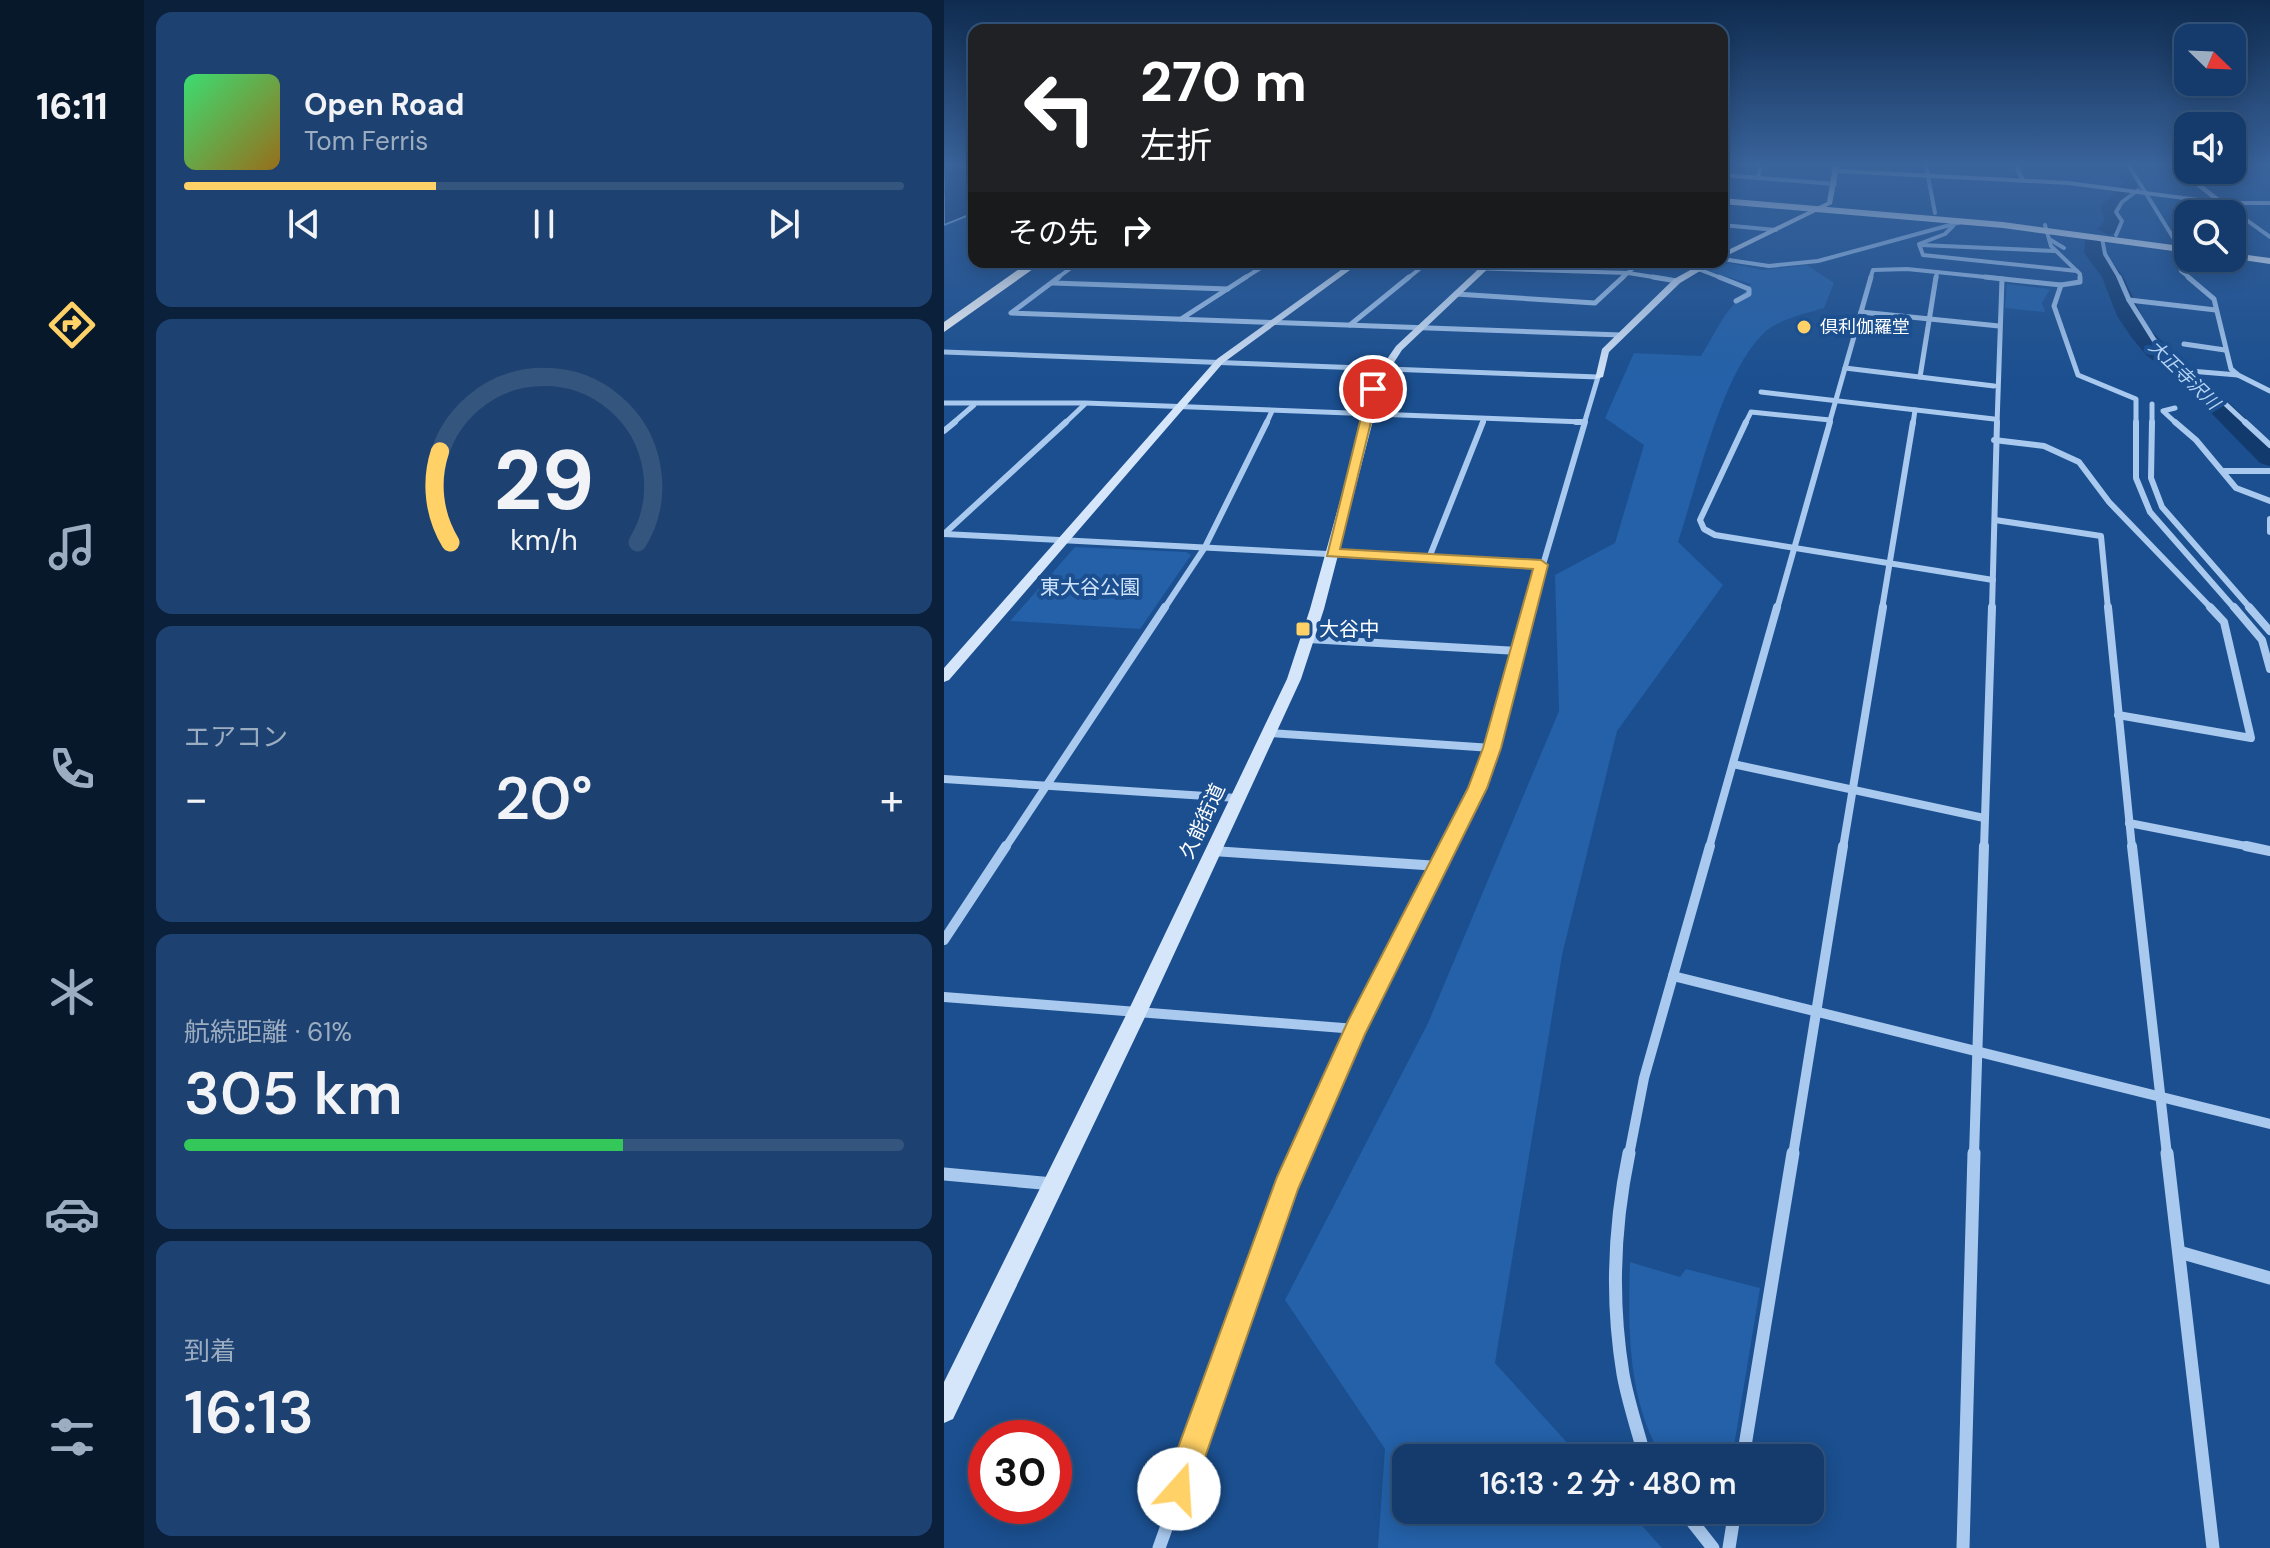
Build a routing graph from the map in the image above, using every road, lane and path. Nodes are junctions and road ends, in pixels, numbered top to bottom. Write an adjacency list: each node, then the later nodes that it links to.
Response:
1 (1760, 238): 14 (street)
2 (1911, 238): 16 (street)
3 (1935, 238): 9 (street)
4 (2050, 238): 13 (street)
5 (2054, 238): 12 (street)
6 (2102, 238): 40 (street)
7 (2105, 238): 11 (main road)
8 (2135, 238): 10 (main road)
9 (1918, 245): 13 (street); 30 (street)
10 (2174, 245)
11 (2174, 245)
12 (2064, 248)
13 (2056, 251): 30 (street)
14 (1728, 254)
15 (2246, 255): 17 (main road)
16 (1728, 259)
17 (2270, 259)
18 (1014, 268): 44 (highway)
19 (1029, 268): 51 (highway)
20 (1071, 268): 36 (street)
21 (1261, 268): 38 (street)
22 (1348, 268): 47 (street)
23 (1422, 268): 48 (street)
24 (1485, 268): 39 (street, 久能街道)
25 (1523, 268): 29 (street)
26 (1561, 268): 29 (street)
27 (1633, 268): 33 (street)
28 (1698, 269): 35 (street); 41 (street)
29 (1558, 271): 33 (street)
30 (2077, 271): 37 (street)
31 (1937, 272): 34 (street); 43 (street); 46 (street)
32 (2182, 272): 42 (street)
33 (1628, 273): 35 (street); 39 (street)
34 (2002, 279): 37 (street); 49 (street)
35 (1677, 281): 52 (street)
36 (1052, 283): 38 (street); 45 (street)
37 (2061, 285): 101 (street)
38 (1228, 289): 45 (street)
39 (1456, 294): 50 (street, 久能街道)
40 (2129, 300): 42 (street); 59 (street)
41 (1736, 301)
42 (2216, 310): 54 (street)
43 (1861, 312): 46 (street); 58 (street)
44 (944, 317)
45 (1180, 319): 47 (street)
46 (1929, 319): 49 (street); 62 (street)
47 (1272, 323): 48 (street); 56 (street)
48 (1349, 325): 50 (street)
49 (1999, 326): 63 (street)
50 (1421, 327): 52 (street); 57 (street, 久能街道)
51 (944, 328)
52 (1621, 335): 61 (street)
53 (2184, 344): 54 (street)
54 (2225, 350): 60 (street)
55 (944, 352): 56 (street)
56 (1220, 361): 57 (street); 71 (street)
57 (1384, 368): 61 (street); 75 (street, 久能街道)
58 (1845, 368): 62 (street); 66 (street)
59 (2190, 371): 60 (street); 82 (street)
60 (2238, 375): 64 (street)
61 (1598, 377): 79 (street)
62 (1920, 377): 63 (street)
63 (1994, 386): 77 (street)
64 (2270, 391)
65 (1761, 392): 66 (street)
66 (1836, 400): 73 (street); 78 (street)
67 (944, 403): 70 (street)
68 (1085, 403): 70 (street); 71 (street); 89 (street)
69 (2152, 404): 98 (street)
70 (975, 405): 80 (street)
71 (1177, 407): 74 (street); 90 (street)
72 (2175, 408): 83 (street)
73 (1915, 410): 77 (street); 95 (street)
74 (1272, 411): 75 (street); 91 (street)
75 (1367, 414): 76 (street); 93 (street, 久能街道)
76 (1484, 419): 79 (street); 94 (street)
77 (1994, 419): 81 (street)
78 (1830, 420): 92 (street); 92 (street)
79 (1584, 422): 96 (street)
80 (944, 431)
81 (1994, 440): 87 (street); 104 (street)
82 (2270, 445)
83 (2224, 471): 84 (street); 85 (street)
84 (2270, 471)
85 (2270, 501)
86 (2270, 519): 88 (street)
87 (1995, 520): 97 (street); 104 (street)
88 (2270, 532)
89 (944, 534): 90 (street)
90 (1063, 539): 91 (street); 103 (street)
91 (1205, 547): 93 (street); 109 (street)
92 (1794, 548): 95 (street); 107 (street)
93 (1332, 553): 94 (street); 99 (street, 久能街道)
94 (1429, 558): 96 (street)
95 (1890, 563): 97 (street); 110 (street)
96 (1541, 565): 100 (street)
97 (1993, 580): 112 (street)
98 (2270, 631)
99 (1308, 639): 100 (street); 105 (street, 久能街道)
100 (1518, 651): 106 (street)
101 (2268, 659): 102 (street)
102 (2270, 669)
103 (944, 677)
104 (2118, 715): 113 (street)
105 (1269, 733): 106 (street); 111 (street, 久能街道)
106 (1492, 748): 116 (street)
107 (1733, 764): 110 (street); 118 (street)
108 (944, 779): 109 (street)
109 (1046, 785): 111 (street); 117 (street)
110 (1853, 790): 112 (street); 121 (street)
111 (1237, 798): 114 (street, 久能街道)
112 (1984, 818): 123 (street)
113 (2129, 823): 115 (street); 124 (street)
114 (1212, 851): 116 (street); 120 (street, 久能街道)
115 (2270, 851)
116 (1439, 866): 122 (street)
117 (944, 940)
118 (1673, 976): 121 (street); 131 (street)
119 (944, 997): 120 (street)
120 (1138, 1011): 122 (street); 127 (street, 久能街道)
121 (1817, 1011): 123 (street); 132 (street)
122 (1356, 1029): 135 (street)
123 (1976, 1051): 124 (street); 138 (street)
124 (2161, 1095): 125 (street); 128 (street)
125 (2270, 1124)
126 (944, 1174): 127 (street)
127 (1054, 1184): 130 (street, 久能街道)
128 (2179, 1252): 129 (street); 139 (street)
129 (2270, 1278)
130 (944, 1410)
131 (1641, 1444)
132 (1745, 1444)
133 (1694, 1524): 136 (street)
134 (1733, 1524): 137 (street)
135 (1159, 1548)
136 (1713, 1548)
137 (1729, 1548)
138 (1963, 1548)
139 (2213, 1548)

